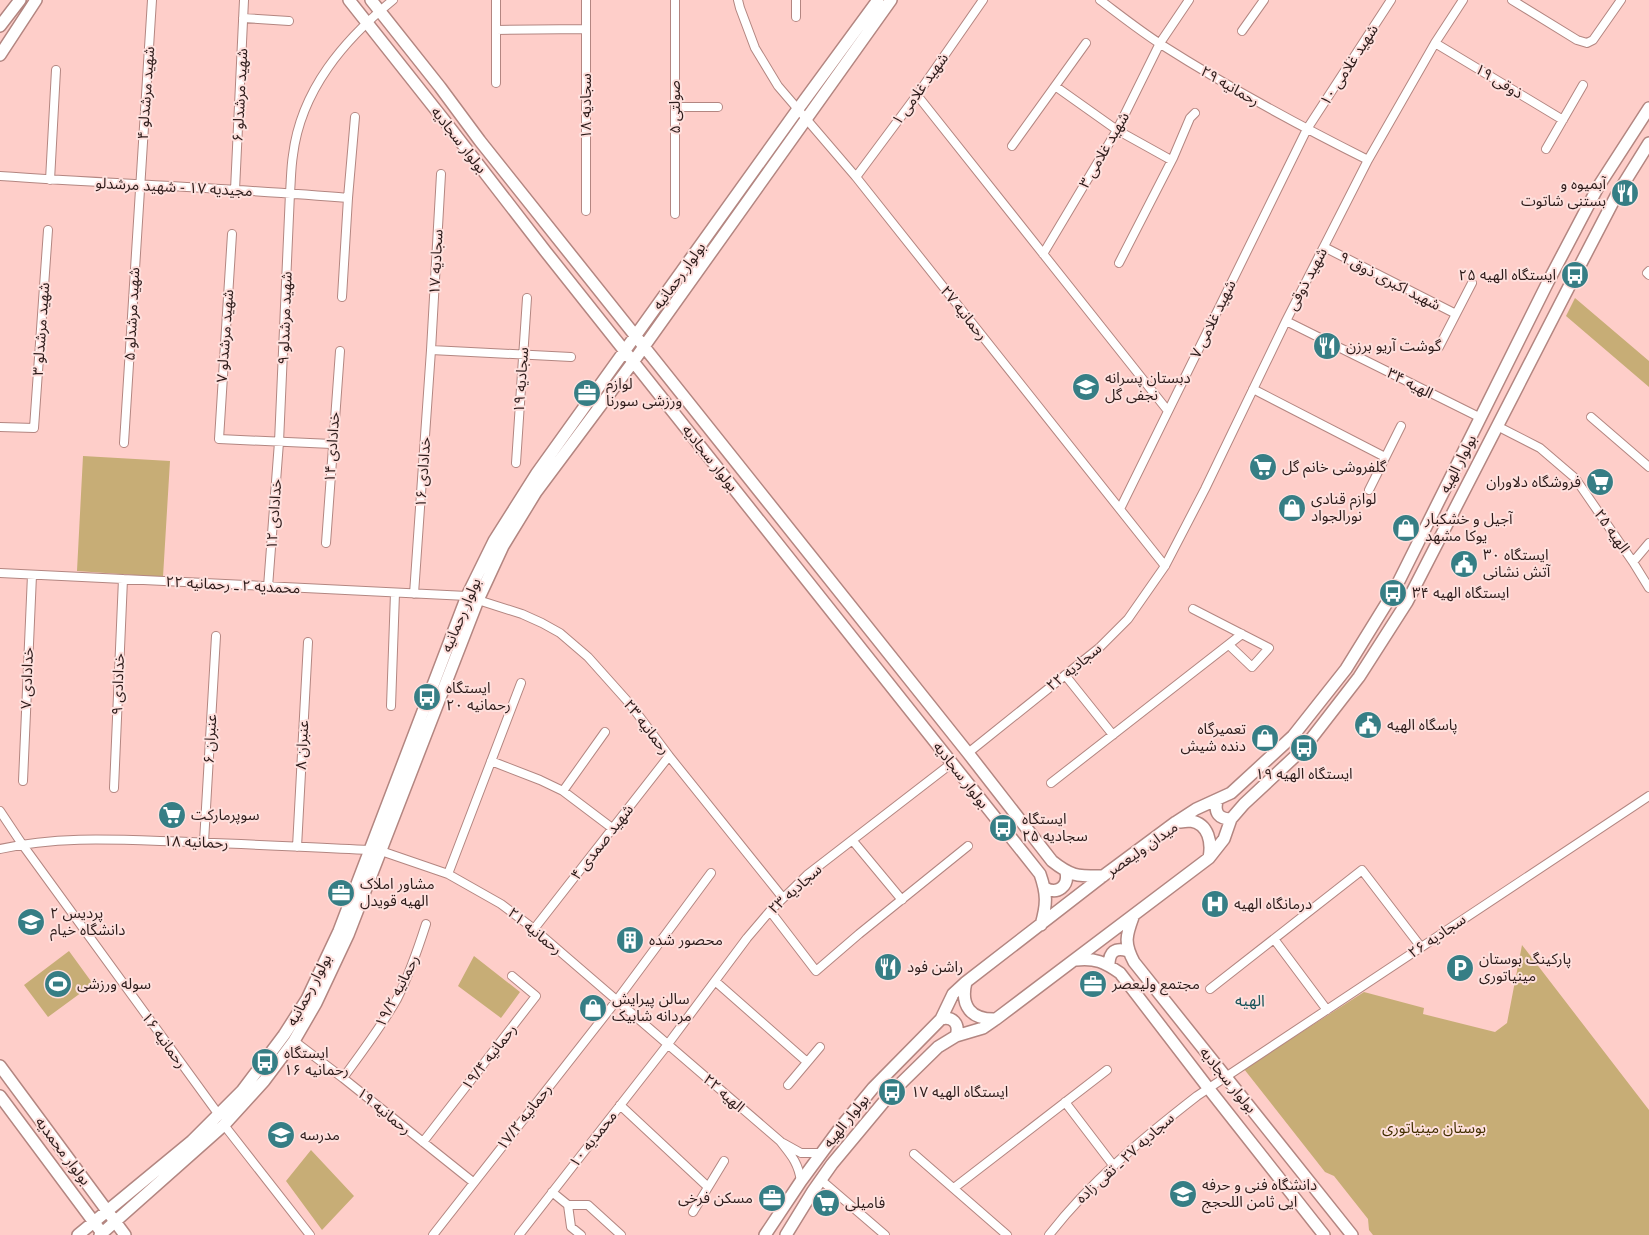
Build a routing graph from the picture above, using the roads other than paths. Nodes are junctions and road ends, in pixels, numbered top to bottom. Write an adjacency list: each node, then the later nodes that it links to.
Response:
1 (20, 0): 28 (main road)
2 (36, 0): 35 (main road)
3 (152, 0): 60 (street, شهید مرشدلو ۴)
4 (244, 0): 25 (street, شهید مرشدلو ۶)
5 (348, 0): 27 (main road, بولوار سجادیه)
6 (371, 0): 23 (main road, بولوار سجادیه)
7 (392, 0): 23 (street, شهید مرشدلو ۹)
8 (496, 0): 30 (street)
9 (586, 0): 29 (street, سجادیه ۱۸)
10 (675, 0): 41 (street, صولتی ۵)
11 (738, 0): 44 (street, رحمانیه ۲۷)
12 (796, 0): 24 (street)
13 (878, 0): 44 (main road, بولوار رحمانیه)
14 (891, 0): 47 (main road, بولوار رحمانیه)
15 (983, 0): 40 (street, شهید غلامی ۱)
16 (1100, 0): 34 (street, رحمانیه ۲۹)
17 (1189, 0): 34 (street, شهید غلامی ۳)
18 (1264, 0): 31 (street)
19 (1390, 0): 49 (street, شهید غلامی ۱۰)
20 (1463, 0): 32 (street, شهید ذوقی)
21 (1512, 0): 22 (street)
22 (1621, 0)
23 (380, 10): 27 (street, شهید مرشدلو ۹); 78 (main road, بولوار سجادیه)
24 (796, 17)
25 (243, 18): 26 (street); 61 (street, شهید مرشدلو ۶)
26 (289, 21)
27 (367, 23): 62 (street, شهید مرشدلو ۹); 82 (main road, بولوار سجادیه)
28 (0, 26)
29 (586, 29): 30 (street); 64 (street, سجادیه ۱۸)
30 (496, 30): 37 (street)
31 (1242, 31)
32 (1435, 42): 48 (street, ذوقی ۱۹); 55 (street, شهید ذوقی)
33 (1086, 43): 39 (street)
34 (1160, 44): 49 (street, رحمانیه ۲۹); 50 (street, شهید غلامی ۳)
35 (0, 55)
36 (56, 70): 59 (street)
37 (496, 83)
38 (1582, 85): 48 (street)
39 (1055, 86): 50 (street); 52 (street)
40 (916, 95): 58 (street, شهید غلامی ۱); 69 (street)
41 (675, 107): 42 (street); 65 (street, صولتی ۵)
42 (718, 107)
43 (1649, 108): 90 (main road, بولوار الهیه)
44 (798, 109): 47 (street, رحمانیه ۲۷); 78 (main road, بولوار رحمانیه)
45 (1195, 113): 54 (street)
46 (355, 118): 63 (street)
47 (806, 118): 58 (street, رحمانیه ۲۷); 79 (main road, بولوار رحمانیه)
48 (1563, 120): 53 (street)
49 (1307, 129): 55 (street, رحمانیه ۲۹); 88 (street, شهید غلامی ۷)
50 (1117, 130): 54 (street); 69 (street, شهید غلامی ۳)
51 (1649, 143): 92 (main road, بولوار الهیه)
52 (1012, 146)
53 (1546, 149)
54 (1171, 160): 70 (street)
55 (1368, 160): 68 (street, شهید ذوقی)
56 (441, 174): 81 (street, سجادیه ۱۷)
57 (0, 176): 59 (street, مجیدیه ۱۷ - شهید مرشدلو)
58 (856, 177): 101 (street, رحمانیه ۲۷)
59 (50, 180): 60 (street, مجیدیه ۱۷ - شهید مرشدلو)
60 (140, 186): 61 (street, مجیدیه ۱۷ - شهید مرشدلو); 94 (street, شهید مرشدلو ۵)
61 (235, 190): 62 (street, مجیدیه ۱۷ - شهید مرشدلو)
62 (290, 193): 63 (street, مجیدیه ۱۷ - شهید مرشدلو); 95 (street, شهید مرشدلو ۹)
63 (348, 198): 74 (street)
64 (586, 211)
65 (675, 214)
66 (48, 230): 93 (street, شهید مرشدلو ۳)
67 (232, 234): 95 (street, شهید مرشدلو ۷)
68 (1324, 247): 76 (street, شهید اکبری ذوق ۹); 77 (street, شهید ذوقی)
69 (1043, 254): 88 (street)
70 (1119, 263)
71 (1649, 271): 72 (street)
72 (1649, 275)
73 (1472, 283): 76 (street)
74 (342, 297)
75 (526, 298): 84 (street, سجادیه ۱۹)
76 (1456, 314): 80 (street)
77 (1286, 321): 87 (street, شهید ذوقی); 90 (street, الهیه ۳۴)
78 (636, 335): 79 (main road, بولوار سجادیه); 82 (main road, بولوار رحمانیه)
79 (644, 346): 86 (main road, بولوار رحمانیه); 124 (main road, بولوار سجادیه)
80 (1439, 348)
81 (431, 350): 84 (street); 112 (street, خدادادی ۱۶)
82 (625, 350): 86 (main road, بولوار سجادیه); 113 (main road, بولوار رحمانیه)
83 (340, 351): 96 (street, خدادادی ۱۴)
84 (523, 355): 85 (street); 98 (street, سجادیه ۱۹)
85 (571, 357)
86 (633, 362): 113 (main road, بولوار رحمانیه); 127 (main road, بولوار سجادیه)
87 (1253, 389): 97 (street); 105 (street, شهید ذوقی)
88 (1168, 411): 101 (street, شهید غلامی ۷)
89 (1591, 417): 99 (street)
90 (1481, 418): 92 (main road); 133 (main road, بولوار الهیه)
91 (1401, 426): 97 (street)
92 (1497, 426): 104 (street, الهیه ۲۵); 135 (main road, بولوار الهیه)
93 (0, 427)
94 (124, 442)
95 (279, 442): 96 (street); 109 (street, خدادادی ۱۲)
96 (332, 444): 102 (street, خدادادی ۱۴)
97 (1385, 457): 100 (street)
98 (516, 462)
99 (1649, 467)
100 (1369, 490)
101 (1120, 509): 105 (street, رحمانیه ۲۷)
102 (326, 543)
103 (1649, 543): 104 (street)
104 (1633, 562): 110 (street, الهیه ۲۵)
105 (1165, 566): 119 (street, سجادیه ۲۲)
106 (0, 573): 107 (street, محمدیه ۲ ـ رحمانیه ۲۲)
107 (32, 575): 108 (street, محمدیه ۲ ـ رحمانیه ۲۲); 128 (street, خدادادی ۷)
108 (123, 579): 109 (street, محمدیه ۲ ـ رحمانیه ۲۲); 130 (street, خدادادی ۹)
109 (268, 587): 111 (street, محمدیه ۲ ـ رحمانیه ۲۲)
110 (1649, 588)
111 (395, 593): 112 (street, محمدیه ۲ ـ رحمانیه ۲۲); 121 (street)
112 (414, 594): 113 (street, محمدیه ۲ ـ رحمانیه ۲۲)
113 (473, 598): 125 (street, رحمانیه ۲۳); 144 (main road, بولوار رحمانیه)
114 (1192, 609): 115 (street)
115 (1242, 634): 118 (street); 118 (street)
116 (216, 636): 139 (street, عنبران ۶)
117 (308, 642): 142 (street, عنبران ۸)
118 (1229, 645): 123 (street)
119 (1065, 675): 123 (street); 124 (street, سجادیه ۲۲)
120 (522, 683): 126 (street)
121 (391, 706)
122 (606, 732): 131 (street)
123 (1113, 736): 129 (street)
124 (968, 753): 146 (main road, بولوار سجادیه)
125 (669, 756): 137 (street, شهید صمدی ۴); 151 (street, رحمانیه ۲۳)
126 (491, 761): 131 (street); 148 (street)
127 (952, 763): 138 (street, سجادیه ۲۳); 150 (main road, بولوار سجادیه)
128 (23, 781)
129 (1051, 784)
130 (114, 788)
131 (562, 791): 137 (street)
132 (1649, 796): 159 (street, سجادیه ۲۶)
133 (1217, 801): 135 (main road); 136 (main road, بولوار الهیه)
134 (0, 811): 140 (street, رحمانیه ۱۶)
135 (1231, 819): 145 (main road, بولوار الهیه)
136 (1176, 822): 145 (main road, میدان ولیعصر); 149 (main road, میدان ولیعصر)
137 (612, 828): 157 (street, شهید صمدی ۴)
138 (853, 841): 151 (street, سجادیه ۲۳); 152 (street)
139 (204, 842): 140 (street, رحمانیه ۱۸); 142 (street, رحمانیه ۱۸)
140 (22, 844): 143 (street, رحمانیه ۱۸); 185 (street, رحمانیه ۱۶)
141 (968, 846): 152 (street)
142 (296, 847): 144 (street, رحمانیه ۱۸)
143 (0, 850)
144 (375, 851): 148 (street, رحمانیه ۲۱); 172 (main road, بولوار رحمانیه); 185 (main road, بولوار رحمانیه)
145 (1209, 858): 154 (main road)
146 (1066, 872): 149 (main road); 150 (main road)
147 (711, 873): 167 (street, رحمانیه ۱۷/۲)
148 (448, 874): 157 (street, رحمانیه ۲۱)
149 (1103, 876): 156 (main road, میدان ولیعصر)
150 (1044, 888): 156 (main road, بولوار سجادیه)
151 (783, 898): 153 (street, سجادیه ۲۳)
152 (902, 900): 153 (street)
153 (770, 911): 164 (street, سجادیه ۲۳)
154 (1133, 917): 160 (main road); 161 (main road)
155 (426, 924): 179 (street, رحمانیه ۱۹/۲)
156 (1041, 925): 165 (main road, میدان ولیعصر)
157 (534, 929): 167 (street, رحمانیه ۲۱)
158 (1274, 939): 159 (street); 166 (street); 168 (street)
159 (1421, 947): 168 (street, سجادیه ۲۶)
160 (1128, 951): 162 (main road); 178 (main road, بولوار سجادیه)
161 (1075, 960): 162 (main road, بولوار سجادیه); 170 (main road)
162 (1108, 965): 181 (main road, بولوار سجادیه)
163 (512, 976): 187 (street, رحمانیه ۱۹/۴)
164 (715, 981): 173 (street, سجادیه ۲۳); 175 (street)
165 (966, 982): 169 (main road, میدان ولیعصر); 170 (main road)
166 (1210, 989)
167 (617, 1000): 173 (street, رحمانیه ۲۱); 194 (street, رحمانیه ۱۷/۲)
168 (1327, 1010): 178 (street, سجادیه ۲۶)
169 (941, 1019): 171 (main road); 188 (main road, بولوار الهیه)
170 (996, 1019): 171 (main road)
171 (956, 1036): 192 (main road, بولوار الهیه)
172 (294, 1041): 179 (street, رحمانیه ۱۹); 185 (main road, بولوار رحمانیه)
173 (668, 1044): 184 (street, محمدیه ۱۰); 186 (street, الهیه ۲۲)
174 (820, 1046): 175 (street)
175 (807, 1062): 180 (street)
176 (0, 1066): 199 (main road, بولوار محمدیه)
177 (1107, 1070): 183 (street)
178 (1225, 1077): 181 (street, سجادیه ۲۷ ـ تقی زاده); 217 (main road, بولوار سجادیه)
179 (343, 1078): 187 (street, رحمانیه ۱۹)
180 (788, 1085)
181 (1209, 1089): 191 (street, سجادیه ۲۷ ـ تقی زاده); 216 (main road, بولوار سجادیه)
182 (0, 1096): 201 (main road, بولوار محمدیه)
183 (1065, 1102): 191 (street); 196 (street)
184 (620, 1105): 195 (street); 197 (street, محمدیه ۱۰)
185 (221, 1120): 199 (main road, بولوار رحمانیه); 202 (main road, بولوار رحمانیه); 206 (street, رحمانیه ۱۶)
186 (780, 1141): 188 (street); 193 (street)
187 (423, 1142): 194 (street, رحمانیه ۱۹)
188 (821, 1153): 193 (main road, بولوار الهیه)
189 (914, 1154): 196 (street)
190 (724, 1161): 195 (street)
191 (1113, 1165): 215 (street, سجادیه ۲۷ ـ تقی زاده)
192 (821, 1180): 212 (main road, بولوار الهیه); 213 (street)
193 (801, 1181): 211 (main road, بولوار الهیه)
194 (473, 1182): 207 (street, رحمانیه ۱۷/۲)
195 (708, 1188): 200 (street)
196 (954, 1188): 214 (street)
197 (552, 1192): 198 (street); 208 (street, محمدیه ۱۰)
198 (568, 1205): 209 (street); 210 (street)
199 (108, 1211): 201 (main road, بولوار رحمانیه); 202 (main road, بولوار محمدیه)
200 (693, 1212)
201 (95, 1222): 203 (main road, بولوار محمدیه); 204 (main road, بولوار رحمانیه)
202 (115, 1222): 203 (main road, بولوار رحمانیه); 205 (main road, بولوار محمدیه)
203 (102, 1234)
204 (78, 1235)
205 (125, 1235)
206 (310, 1235)
207 (432, 1235)
208 (519, 1235)
209 (581, 1235)
210 (622, 1235)
211 (765, 1235)
212 (786, 1235)
213 (885, 1235)
214 (1007, 1235)
215 (1049, 1235)
216 (1324, 1235)
217 (1352, 1235)

